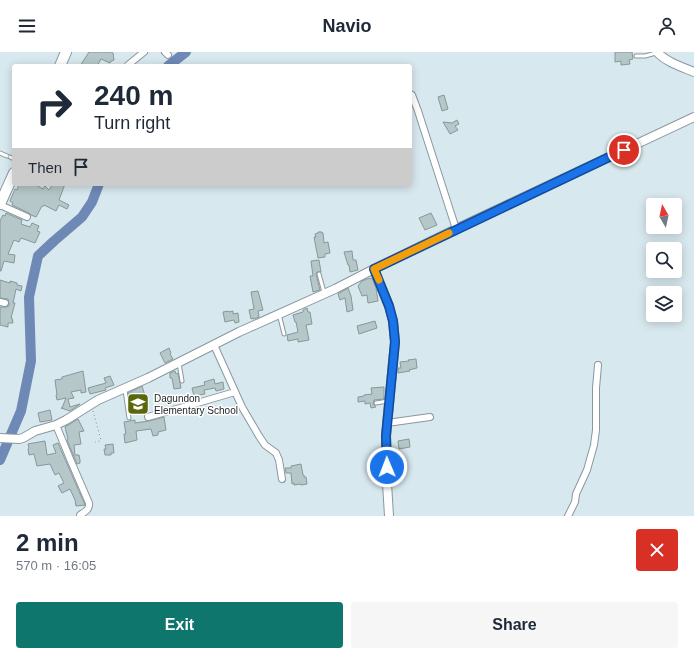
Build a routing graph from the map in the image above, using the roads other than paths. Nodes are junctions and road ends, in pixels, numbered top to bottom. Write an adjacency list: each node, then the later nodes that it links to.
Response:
1 (66, 52): 5 (highway)
2 (144, 52): 6 (street)
3 (658, 52): 4 (lane); 7 (street)
4 (636, 56)
5 (61, 64)
6 (129, 64)
7 (694, 72)
8 (412, 95): 15 (street)
9 (694, 117): 15 (street)
10 (0, 153): 11 (lane)
11 (12, 158)
12 (12, 177): 13 (highway)
13 (0, 205): 14 (street)
14 (27, 217)
15 (456, 229): 16 (street)
16 (374, 269): 18 (street); 27 (street)
17 (319, 274): 18 (lane)
18 (325, 294): 19 (street)
19 (278, 314): 20 (lane); 21 (street)
20 (284, 334)
21 (214, 345): 22 (street); 26 (street)
22 (179, 363): 24 (lane); 25 (street)
23 (598, 365): 38 (street)
24 (182, 381)
25 (125, 388): 31 (lane); 33 (street)
26 (235, 392): 29 (street); 35 (street)
27 (390, 400): 28 (lane); 32 (street)
28 (376, 403)
29 (148, 417)
30 (430, 417): 32 (street)
31 (129, 418)
32 (387, 423): 37 (street)
33 (56, 425): 34 (street); 36 (street)
34 (0, 438)
35 (282, 479)
36 (78, 516)
37 (389, 516)
38 (568, 516)

